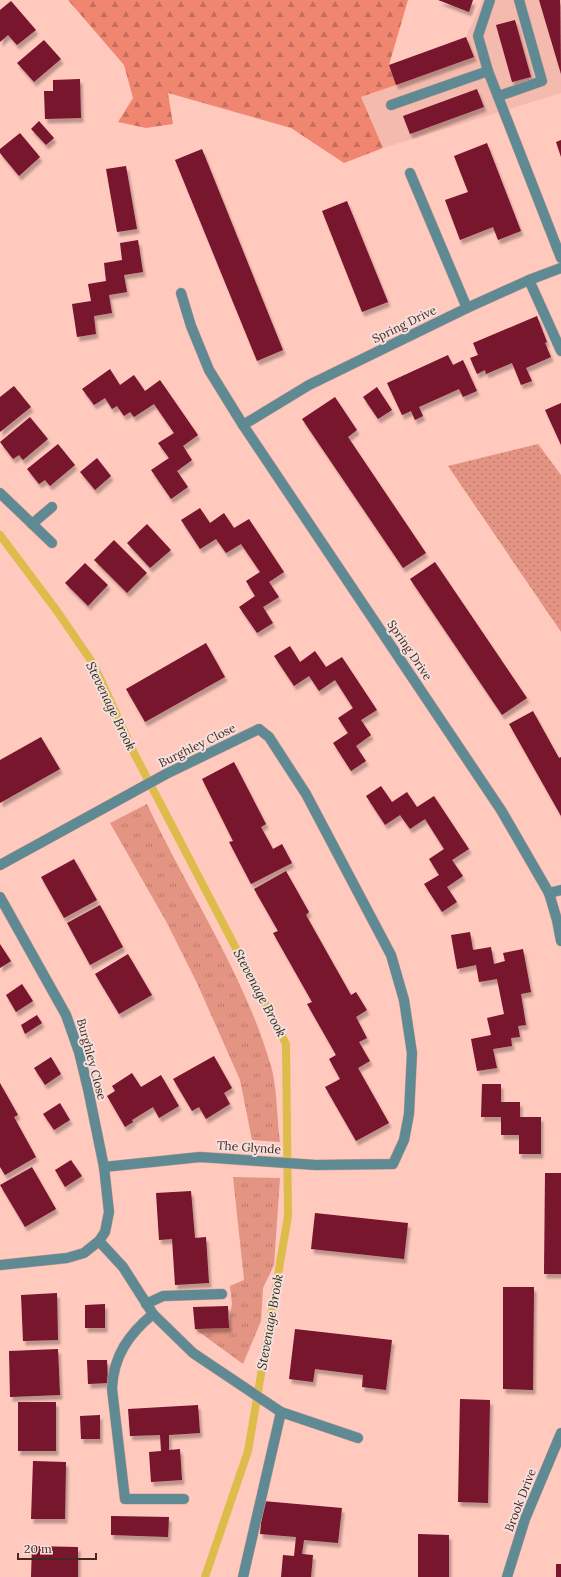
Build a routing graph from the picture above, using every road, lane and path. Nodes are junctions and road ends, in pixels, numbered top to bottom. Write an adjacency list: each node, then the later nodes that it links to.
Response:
1 (490, 0): 3 (street)
2 (519, 0): 4 (street)
3 (488, 71): 4 (street); 5 (street)
4 (499, 96): 7 (street)
5 (390, 105)
6 (410, 173): 11 (street)
7 (561, 258)
8 (561, 268): 9 (street, Spring Drive)
9 (529, 280): 11 (street, Spring Drive); 12 (street)
10 (181, 293): 13 (street, Spring Drive)
11 (467, 308): 13 (street, Spring Drive)
12 (561, 351)
13 (243, 425): 20 (street, Spring Drive)
14 (0, 493): 16 (street)
15 (52, 507): 16 (street)
16 (32, 524): 17 (street)
17 (52, 543)
18 (0, 865): 23 (street, Burghley Close)
19 (561, 890): 20 (street)
20 (549, 893): 22 (street, Spring Drive)
21 (0, 897): 24 (street, Burghley Close)
22 (561, 941)
23 (393, 1164): 24 (street, The Glynde)
24 (104, 1167): 25 (street, Burghley Close)
25 (99, 1241): 26 (street, Burghley Close); 28 (street)
26 (0, 1265)
27 (222, 1294): 28 (street)
28 (146, 1304): 29 (street)
29 (153, 1314): 30 (street); 33 (street)
30 (277, 1409): 32 (street); 34 (street)
31 (561, 1433): 35 (street, Brook Drive)
32 (358, 1438)
33 (184, 1499)
34 (243, 1577)
35 (507, 1577)

